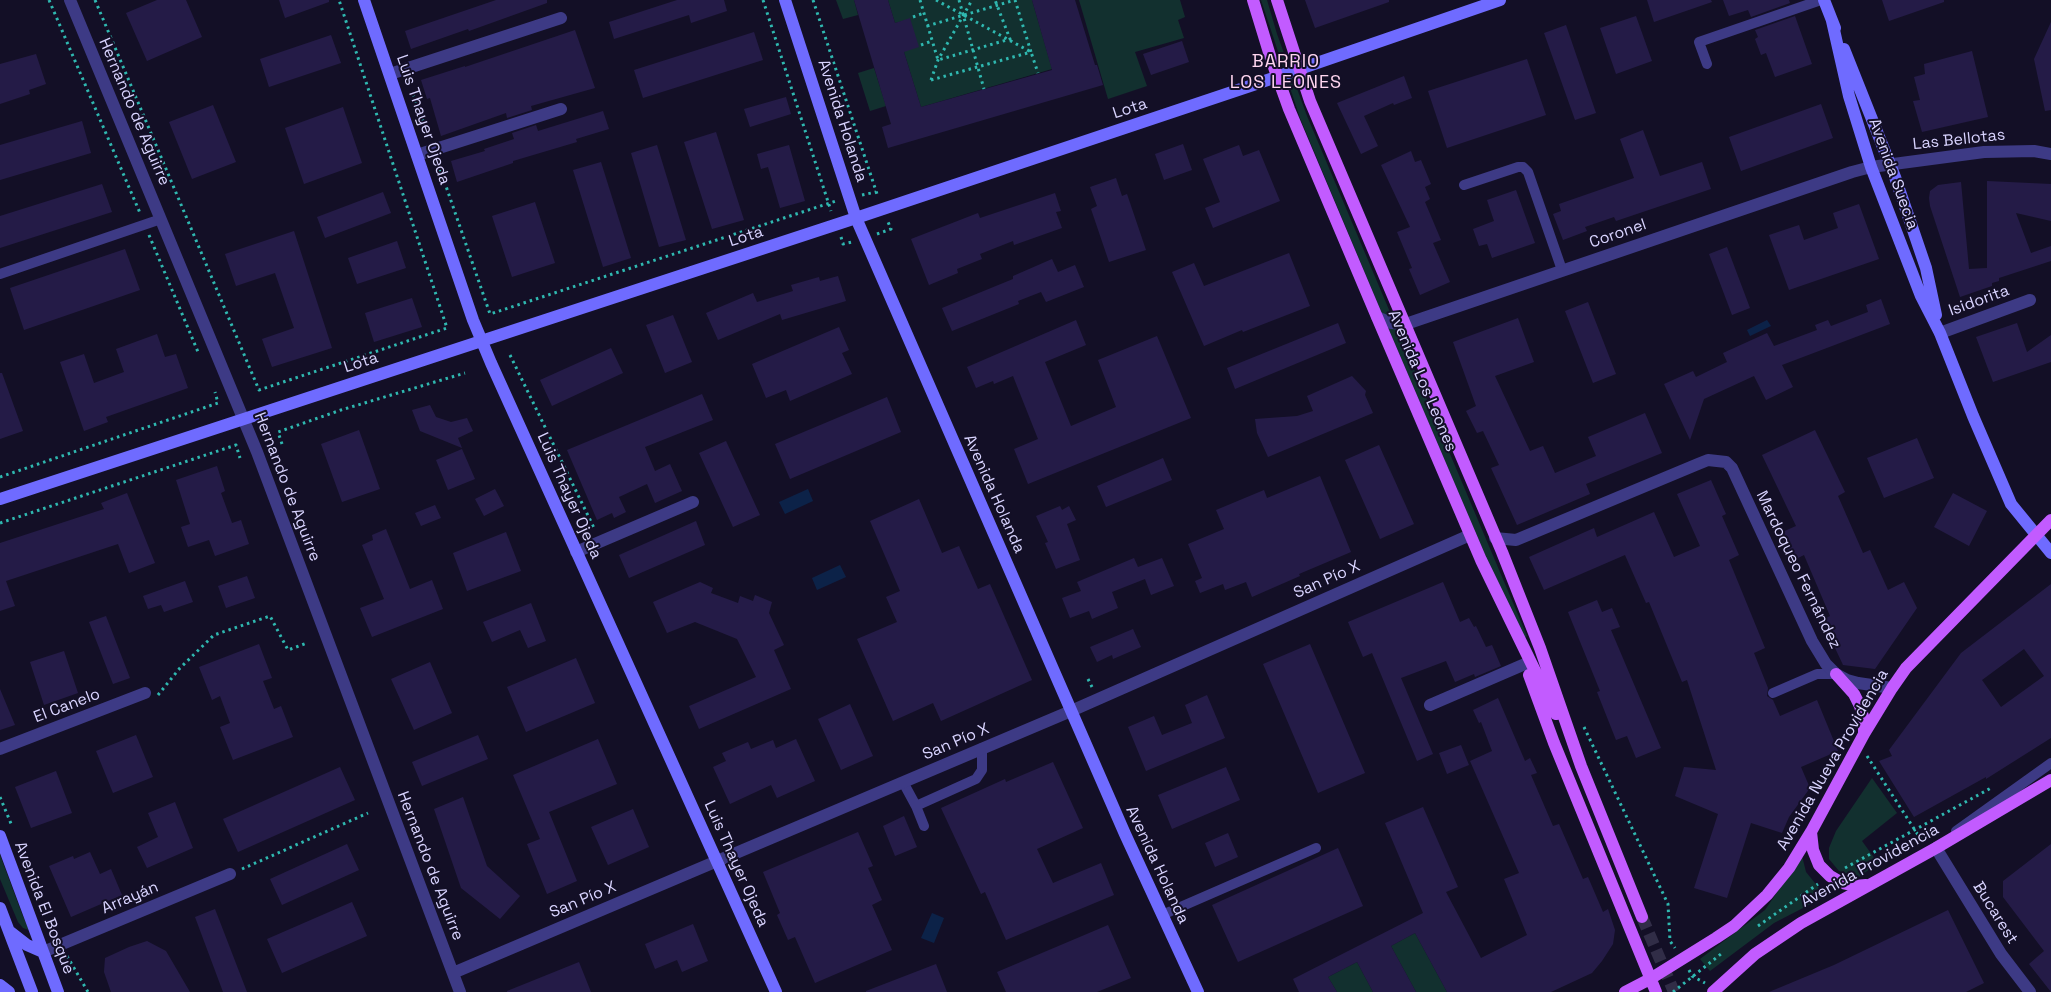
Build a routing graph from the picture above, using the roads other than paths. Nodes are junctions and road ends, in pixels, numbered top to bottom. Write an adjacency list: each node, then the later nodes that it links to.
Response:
1 (70, 0): 21 (street, Hernando de Aguirre)
2 (364, 0): 12 (street, Luis Thayer Ojeda)
3 (785, 0): 20 (street, Avenida Holanda)
4 (1253, 0): 13 (main road, Avenida Los Leones)
5 (1278, 0): 11 (main road, Avenida Los Leones)
6 (1500, 0): 11 (street, Lota)
7 (1823, 0): 9 (street, Avenida Suecia); 10 (lane)
8 (561, 18): 12 (street)
9 (1832, 21): 17 (street, Avenida Suecia); 18 (street, Avenida Suecia)
10 (1707, 64)
11 (1298, 69): 13 (street, Lota); 26 (main road, Avenida Los Leones)
12 (390, 74): 16 (street, Luis Thayer Ojeda)
13 (1277, 77): 20 (street, Lota); 25 (main road, Avenida Los Leones)
14 (561, 109): 16 (street)
15 (2051, 154): 17 (street, Las Bellotas)
16 (417, 155): 28 (street, Luis Thayer Ojeda)
17 (1890, 164): 18 (street, Las Bellotas); 27 (street, Avenida Suecia)
18 (1871, 167): 22 (street, Coronel); 27 (street, Avenida Suecia)
19 (1464, 184): 22 (lane)
20 (856, 218): 28 (street, Lota); 45 (street, Avenida Holanda)
21 (161, 219): 23 (lane); 29 (street, Hernando de Aguirre)
22 (1562, 270): 26 (street, Coronel)
23 (0, 274)
24 (2030, 300): 27 (street, Isidorita)
25 (1377, 317): 26 (street); 34 (main road, Avenida Los Leones)
26 (1406, 324): 35 (main road, Avenida Los Leones)
27 (1940, 333): 33 (street, Avenida Suecia)
28 (482, 341): 29 (street, Lota); 36 (street, Luis Thayer Ojeda)
29 (244, 419): 30 (street, Lota); 67 (street, Hernando de Aguirre)
30 (0, 499)
31 (693, 502): 36 (street)
32 (2051, 520): 33 (main road, Avenida Nueva Providencia)
33 (2036, 534): 37 (street, Avenida Suecia); 41 (main road, Avenida Nueva Providencia)
34 (1470, 535): 38 (main road, Avenida Los Leones); 45 (street, San Pío X)
35 (1496, 538): 40 (street, Mardoqueo Fernández); 50 (main road, Avenida Los Leones)
36 (576, 552): 59 (street, Luis Thayer Ojeda)
37 (2051, 553)
38 (1510, 621): 39 (main road); 50 (main road, Avenida Los Leones)
39 (1525, 664): 44 (street); 68 (main road)
40 (1836, 674): 41 (street, Mardoqueo Fernández); 42 (lane); 46 (main road)
41 (1892, 688): 46 (main road, Avenida Nueva Providencia)
42 (1773, 693)
43 (150, 696): 48 (street, El Canelo)
44 (1430, 704)
45 (1071, 711): 47 (street, San Pío X); 63 (street, Avenida Holanda)
46 (1862, 738): 55 (main road, Avenida Nueva Providencia)
47 (982, 748): 52 (street, San Pío X); 53 (lane)
48 (0, 749)
49 (2051, 763): 58 (lane)
50 (1582, 766): 64 (main road, Avenida Los Leones)
51 (2051, 780): 58 (main road, Avenida Providencia)
52 (903, 782): 53 (lane); 59 (street, San Pío X)
53 (916, 806): 54 (lane)
54 (924, 826)
55 (1811, 832): 61 (main road); 68 (main road, Avenida Nueva Providencia)
56 (0, 836): 66 (street, Avenida El Bosque)
57 (1316, 848): 63 (lane)
58 (1933, 850): 61 (main road, Avenida Providencia); 79 (street, Bucarest)
59 (717, 861): 67 (street, San Pío X); 75 (street, Luis Thayer Ojeda)
60 (230, 874): 66 (street, Arrayán)
61 (1868, 885): 70 (main road, Avenida Providencia)
62 (0, 908): 65 (street)
63 (1162, 915): 76 (street, Avenida Holanda)
64 (1642, 917)
65 (9, 931): 66 (street); 72 (street)
66 (43, 952): 73 (street, Avenida El Bosque)
67 (453, 973): 74 (street, Hernando de Aguirre)
68 (1650, 979): 77 (main road); 78 (main road)
69 (0, 985): 71 (street)
70 (1714, 990)
71 (9, 992)
72 (32, 992)
73 (58, 992)
74 (460, 992)
75 (776, 992)
76 (1198, 992)
77 (1626, 992)
78 (1656, 992)
79 (2030, 992)

